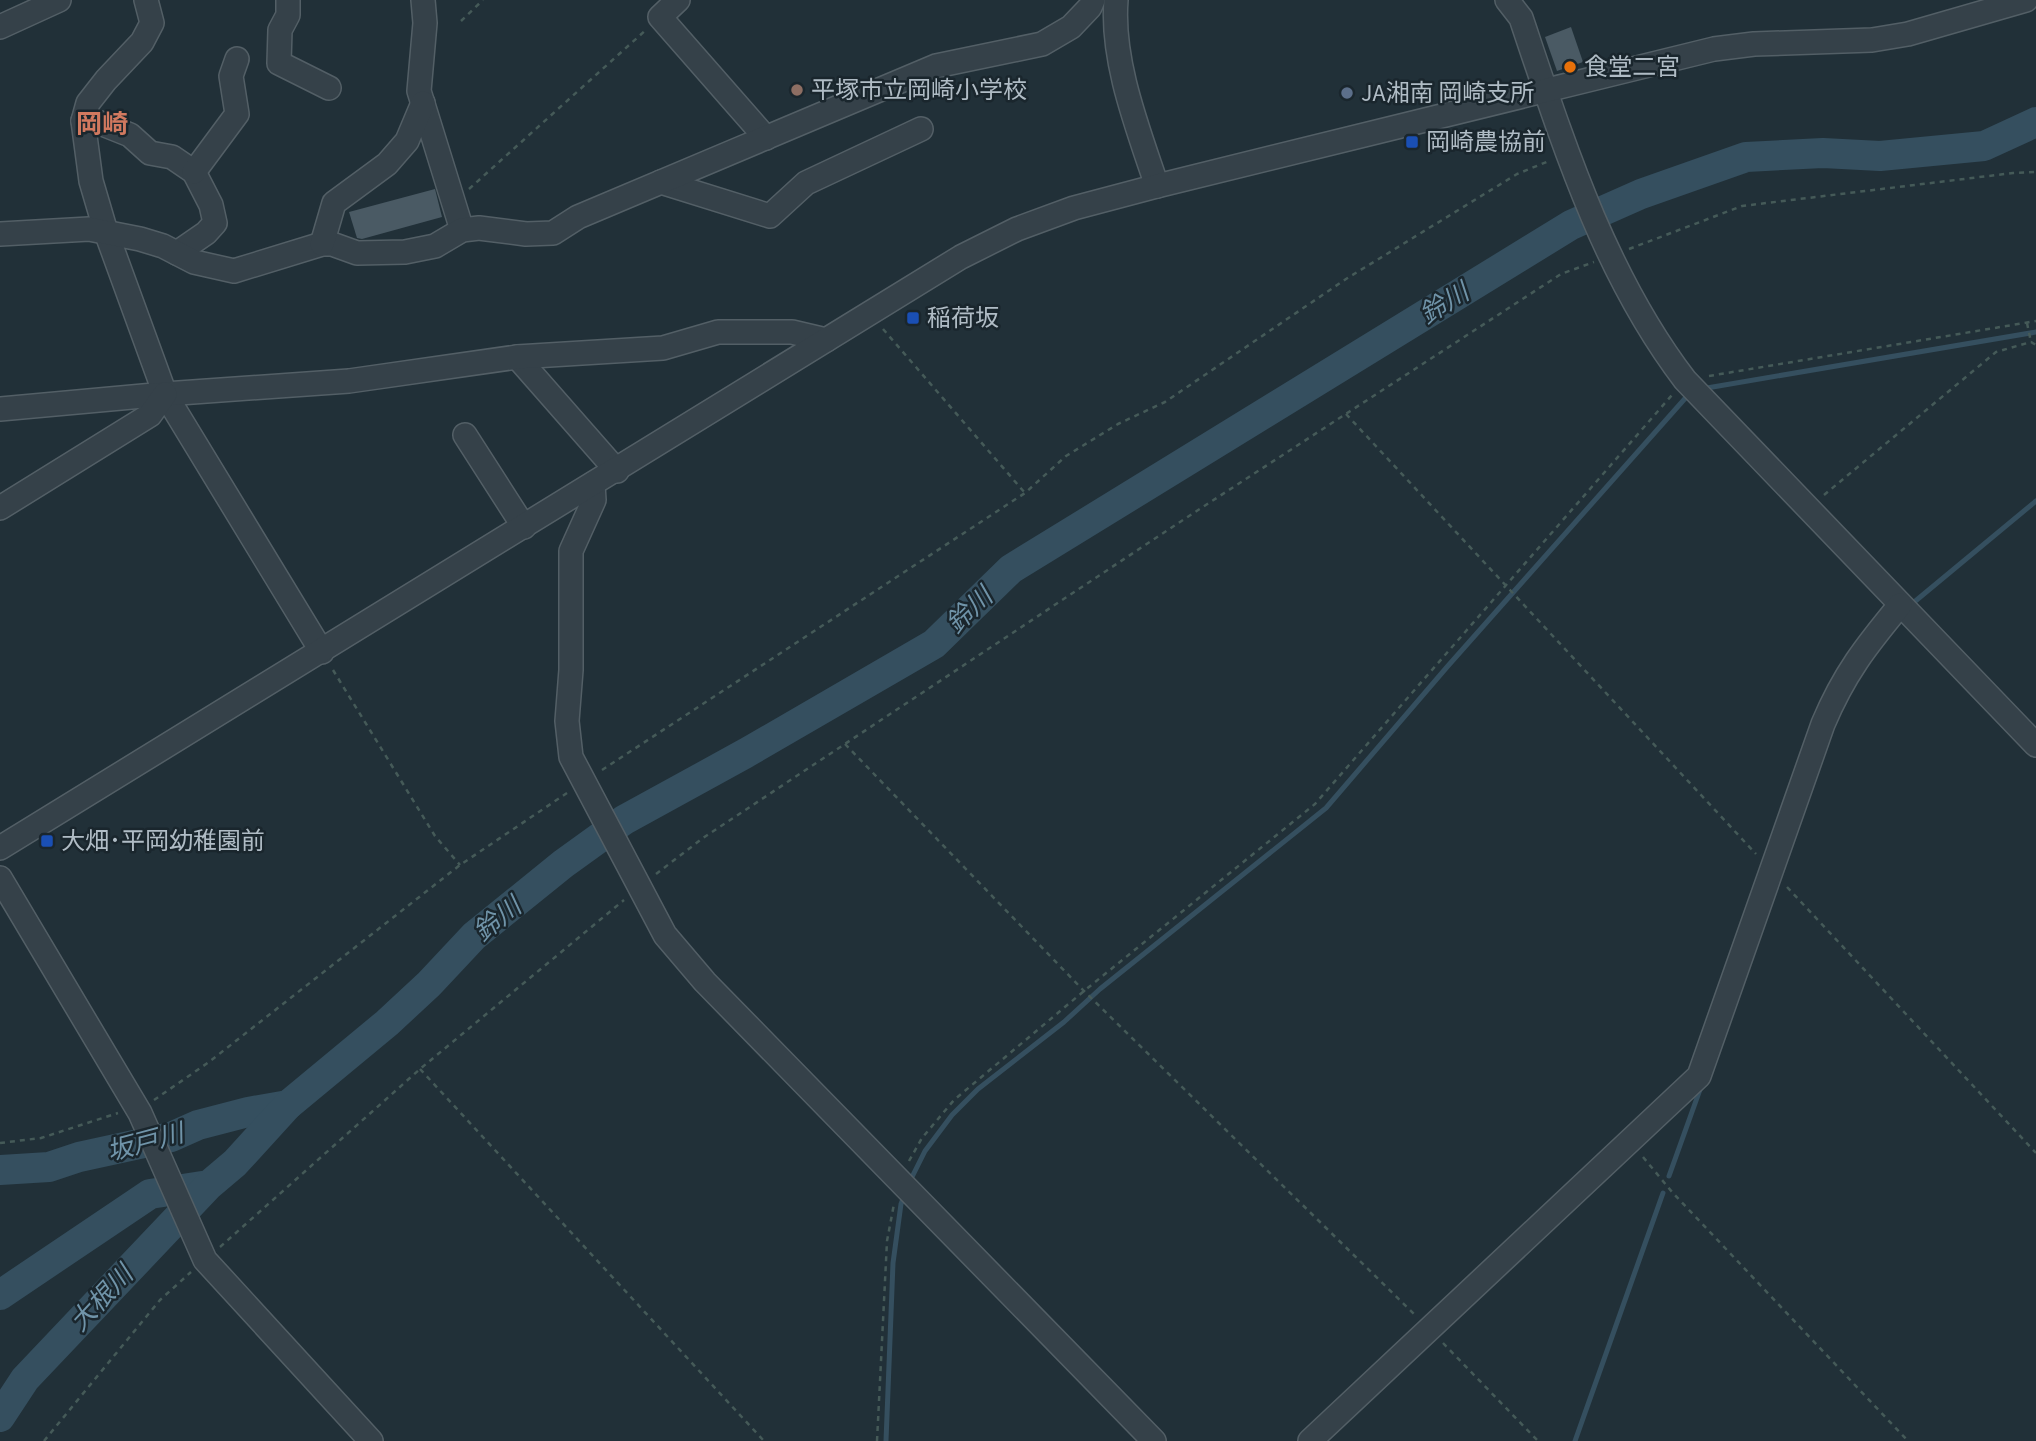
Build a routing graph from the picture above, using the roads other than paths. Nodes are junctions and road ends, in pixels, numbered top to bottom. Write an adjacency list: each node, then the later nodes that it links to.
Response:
1 (59, 0): 10 (street)
2 (146, 0): 15 (street)
3 (289, 0): 12 (street)
4 (423, 0): 14 (street)
5 (678, 0): 17 (street)
6 (1093, 0): 17 (street)
7 (1116, 0): 20 (street)
8 (1507, 0): 13 (street)
9 (2025, 0): 13 (street)
10 (0, 27)
11 (236, 60): 18 (street)
12 (329, 88)
13 (1546, 92): 20 (street); 35 (street)
14 (422, 103): 21 (street); 24 (street)
15 (83, 121): 18 (street); 22 (street)
16 (921, 129): 19 (street)
17 (766, 138): 19 (street)
18 (194, 172): 25 (street)
19 (661, 182): 21 (street)
20 (1157, 186): 26 (street)
21 (462, 230): 24 (street)
22 (106, 232): 23 (street); 25 (street); 28 (street)
23 (0, 234)
24 (321, 244): 25 (street)
25 (177, 253)
26 (826, 340): 27 (street); 31 (street)
27 (517, 357): 28 (street); 31 (street)
28 (165, 394): 29 (street); 33 (street); 36 (street)
29 (0, 409)
30 (466, 435): 34 (street)
31 (617, 471): 32 (street)
32 (593, 484): 34 (street); 41 (street)
33 (0, 508)
34 (524, 527): 36 (street)
35 (1900, 605): 37 (street); 42 (street)
36 (322, 652): 38 (street)
37 (2036, 745)
38 (0, 848)
39 (0, 878): 40 (street)
40 (371, 1441)
41 (1154, 1441)
42 (1310, 1441)

